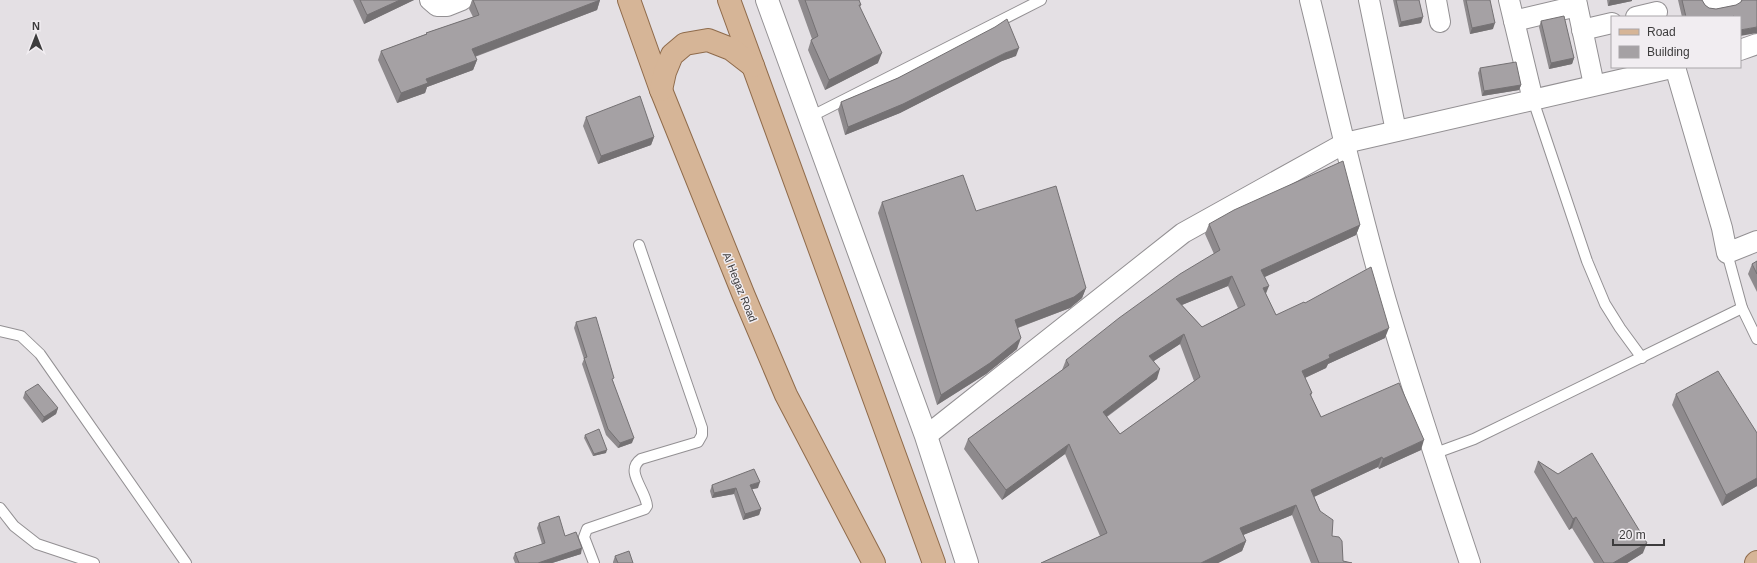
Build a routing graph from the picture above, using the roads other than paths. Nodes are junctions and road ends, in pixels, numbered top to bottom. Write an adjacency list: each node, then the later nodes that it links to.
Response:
1 (430, 0): 2 (street)
2 (462, 0)
3 (629, 0): 26 (main road, Al Hegaz Road)
4 (729, 0): 22 (main road)
5 (767, 0): 28 (main road)
6 (1041, 0): 28 (lane)
7 (1310, 0): 30 (street)
8 (1369, 0): 29 (street)
9 (1436, 0): 17 (street)
10 (1509, 0): 16 (street)
11 (1731, 0): 13 (street)
12 (1577, 3): 16 (street); 19 (street)
13 (1711, 7)
14 (1657, 10): 15 (street)
15 (1639, 16)
16 (1514, 21): 27 (street)
17 (1440, 22)
18 (1611, 23): 19 (street)
19 (1582, 30): 25 (street)
20 (1757, 44): 21 (street)
21 (1741, 50)
22 (753, 66): 26 (main road); 45 (main road)
23 (1670, 68): 25 (street)
24 (1675, 68): 33 (street)
25 (1594, 85): 27 (street)
26 (661, 90): 44 (main road, Al Hegaz Road)
27 (1533, 100): 29 (street); 37 (lane)
28 (810, 117): 38 (main road)
29 (1396, 131): 30 (street)
30 (1345, 143): 38 (street); 39 (street)
31 (1757, 241): 33 (street)
32 (639, 245): 43 (lane)
33 (1727, 253): 34 (lane)
34 (1742, 308): 36 (lane); 37 (lane)
35 (0, 331): 42 (lane)
36 (1757, 339)
37 (1642, 358): 39 (lane)
38 (926, 436): 46 (main road)
39 (1433, 454): 47 (street)
40 (0, 508): 41 (lane)
41 (94, 563)
42 (186, 563)
43 (594, 563)
44 (874, 563)
45 (934, 563)
46 (967, 563)
47 (1470, 563)

